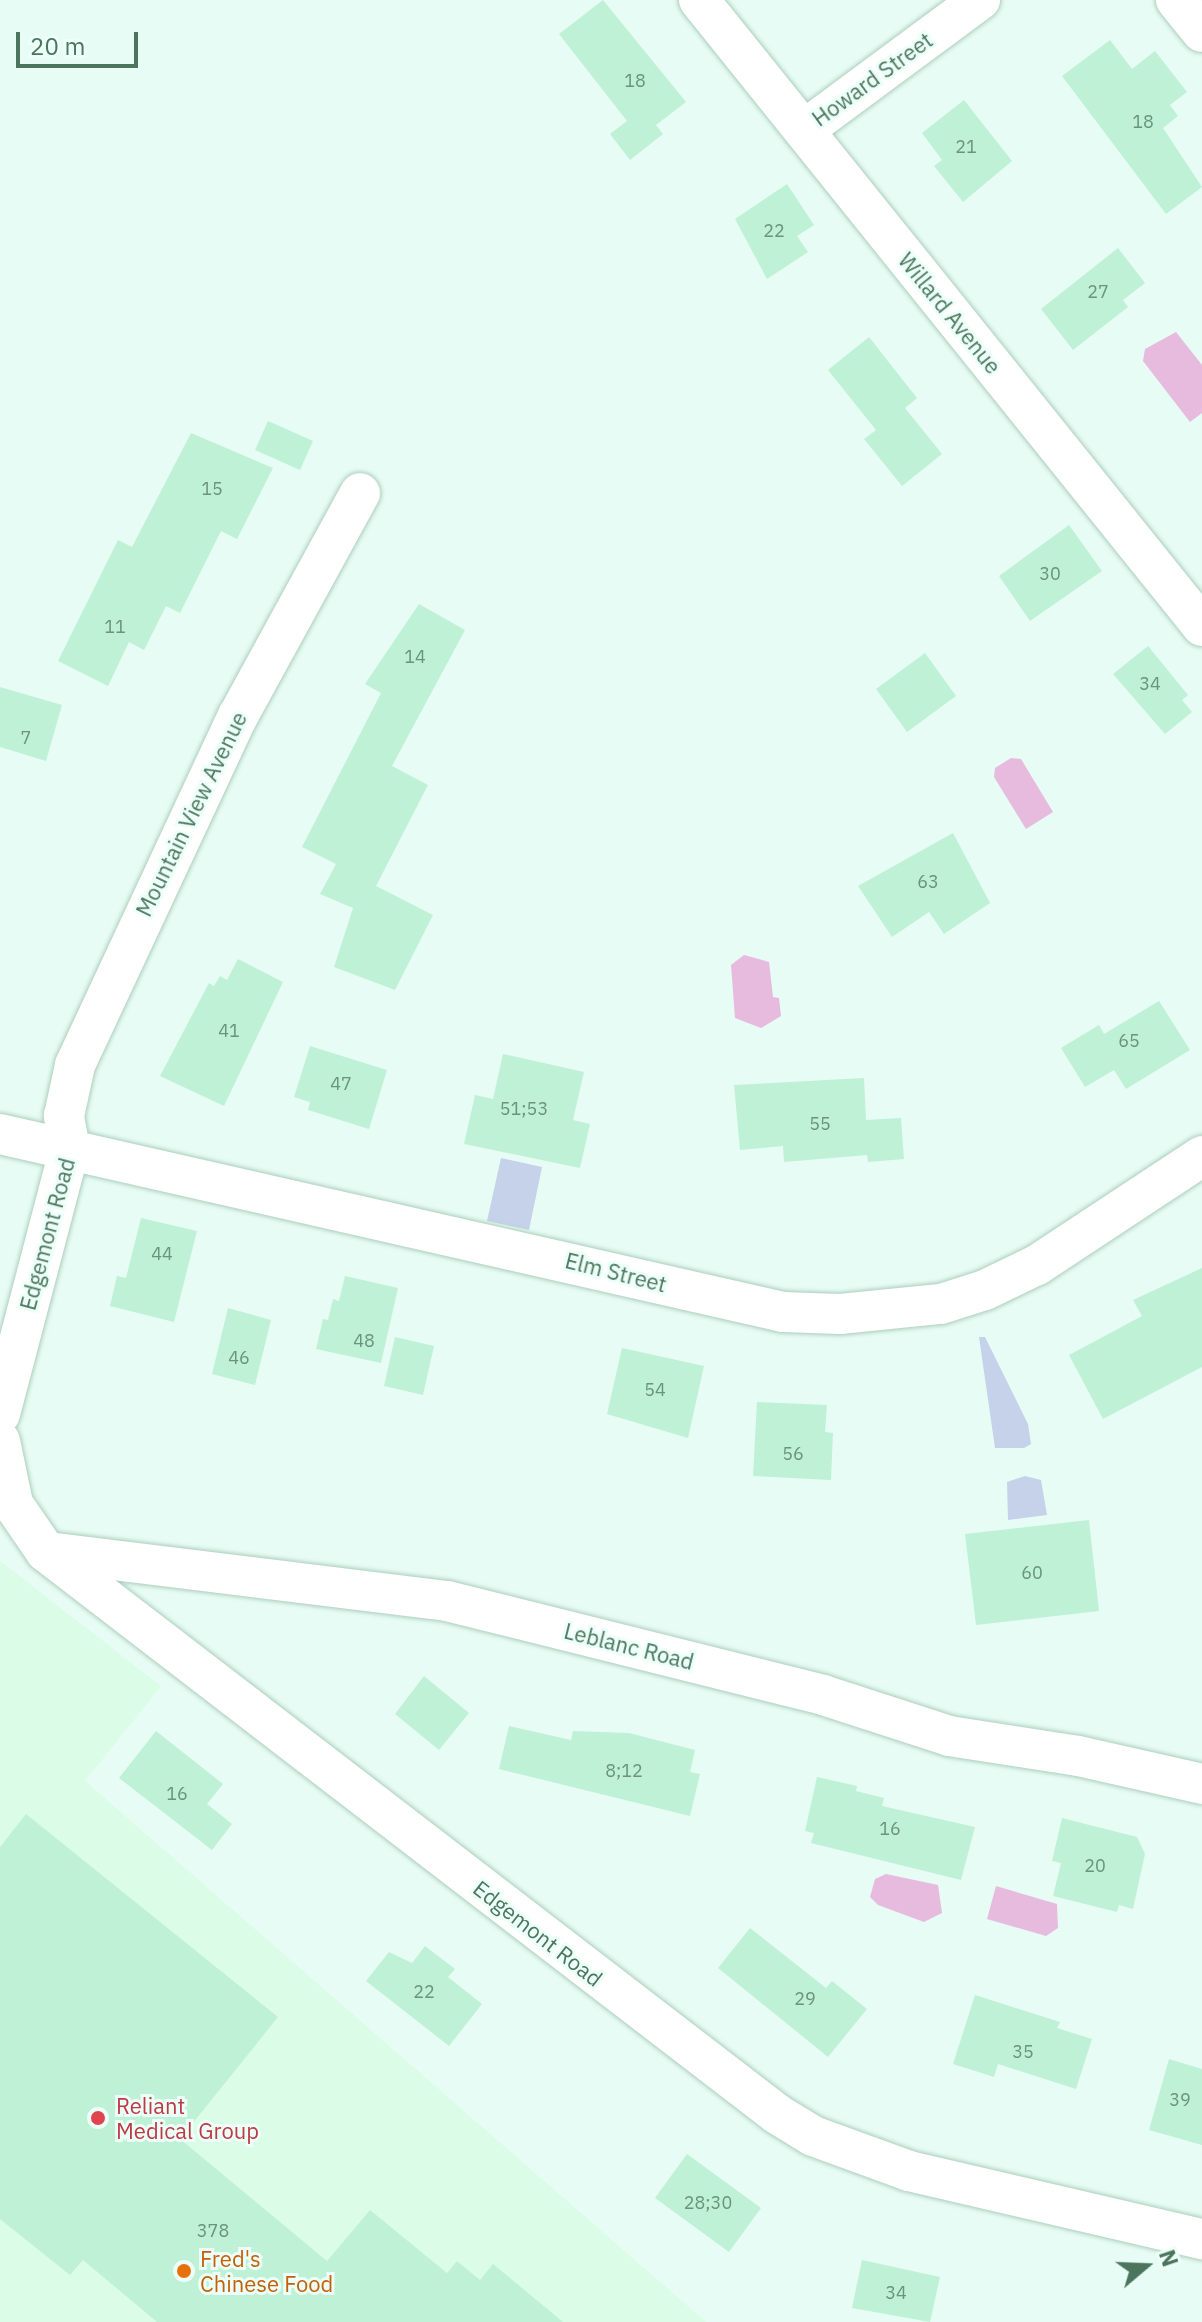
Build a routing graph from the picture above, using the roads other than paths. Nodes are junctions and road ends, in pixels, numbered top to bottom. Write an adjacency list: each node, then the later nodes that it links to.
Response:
1 (699, 0): 5 (street, Willard Avenue)
2 (980, 0): 5 (street, Howard Street)
3 (1176, 0): 4 (street)
4 (1202, 32)
5 (804, 130): 7 (street, Willard Avenue)
6 (360, 493): 9 (street, Mountain View Avenue)
7 (1202, 626)
8 (0, 1134): 9 (street, Elm Street)
9 (70, 1148): 10 (street, Elm Street); 11 (street, Edgemont Road)
10 (1202, 1156)
11 (0, 1414)
12 (0, 1441): 13 (street, Edgemont Road)
13 (46, 1552): 14 (street, Leblanc Road); 15 (street, Edgemont Road)
14 (1202, 1784)
15 (1202, 2239)

